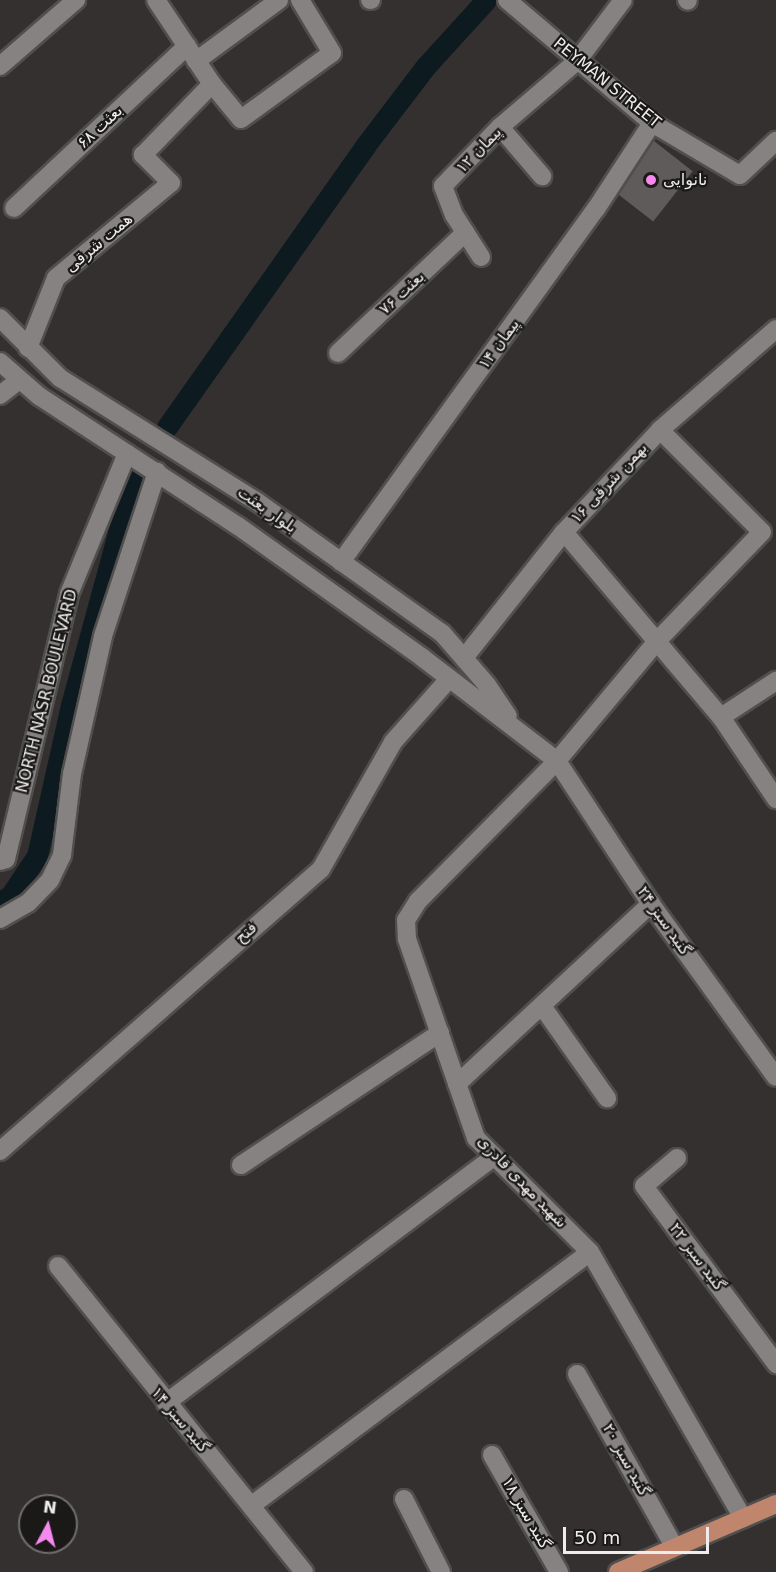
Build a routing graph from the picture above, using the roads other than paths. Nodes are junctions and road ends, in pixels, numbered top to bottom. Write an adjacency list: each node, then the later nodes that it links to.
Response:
1 (76, 0): 9 (street)
2 (156, 0): 7 (street)
3 (279, 0): 7 (street, بعثت ۶۸)
4 (300, 0): 10 (street)
5 (622, 0): 8 (street, پیمان ۱۲)
6 (509, 1): 8 (street, PEYMAN STREET)
7 (191, 54): 10 (street); 15 (street, بعثت ۶۸)
8 (577, 62): 11 (street, PEYMAN STREET); 12 (street, پیمان ۱۲)
9 (0, 66)
10 (212, 84): 20 (street, همت شرقی)
11 (652, 123): 13 (street, PEYMAN STREET); 29 (street, پیمان ۱۴)
12 (500, 127): 14 (street); 16 (street, پیمان ۱۲)
13 (776, 141)
14 (542, 176)
15 (14, 208)
16 (465, 233): 17 (street, پیمان ۱۲); 21 (street, بعثت ۷۶)
17 (481, 257)
18 (0, 318): 20 (street, بلوار بعثت)
19 (776, 329): 25 (street, بهمن شرقی ۱۶)
20 (28, 348): 29 (street, بلوار بعثت)
21 (338, 353)
22 (0, 362): 23 (street, بلوار بعثت)
23 (19, 380): 24 (street); 26 (street, بلوار بعثت)
24 (0, 395)
25 (660, 430): 28 (street, بهمن شرقی ۱۶); 30 (street, شهید مهدی قادری)
26 (127, 453): 27 (street, بلوار بعثت); 38 (street, NORTH NASR BOULEVARD)
27 (157, 472): 32 (street, بلوار بعثت); 40 (street)
28 (564, 532): 30 (street); 31 (street, بهمن شرقی ۱۶)
29 (341, 562): 31 (street, بلوار بعثت)
30 (658, 640): 34 (street); 36 (street, شهید مهدی قادری)
31 (464, 658): 35 (street, بلوار بعثت)
32 (449, 679): 35 (street, بلوار بعثت); 46 (street, فتح)
33 (776, 681): 34 (street)
34 (721, 717): 37 (street)
35 (514, 725): 36 (street, بلوار بعثت)
36 (557, 762): 39 (street, گنبد سبز ۲۴); 42 (street, شهید مهدی قادری)
37 (776, 799)
38 (0, 861)
39 (651, 904): 41 (street); 43 (street, گنبد سبز ۲۴)
40 (0, 919)
41 (542, 1006): 44 (street); 45 (street)
42 (440, 1034): 44 (street, شهید مهدی قادری); 49 (street)
43 (776, 1077)
44 (457, 1084): 47 (street, شهید مهدی قادری)
45 (607, 1098)
46 (0, 1151)
47 (494, 1157): 50 (street, شهید مهدی قادری); 54 (street)
48 (677, 1158): 52 (street, گنبد سبز ۲۲)
49 (241, 1165)
50 (590, 1252): 58 (street); 59 (street, شهید مهدی قادری)
51 (58, 1266): 54 (street, گنبد سبز ۱۴)
52 (776, 1365)
53 (578, 1374): 60 (street, گنبد سبز ۲۰)
54 (165, 1403): 58 (street, گنبد سبز ۱۴)
55 (492, 1455): 63 (street, گنبد سبز ۱۸)
56 (404, 1499): 62 (street)
57 (776, 1504): 59 (main road)
58 (252, 1505): 61 (street, گنبد سبز ۱۴)
59 (742, 1518): 60 (main road)
60 (674, 1546): 64 (main road)
61 (304, 1572)
62 (441, 1572)
63 (559, 1572)
64 (618, 1572)

